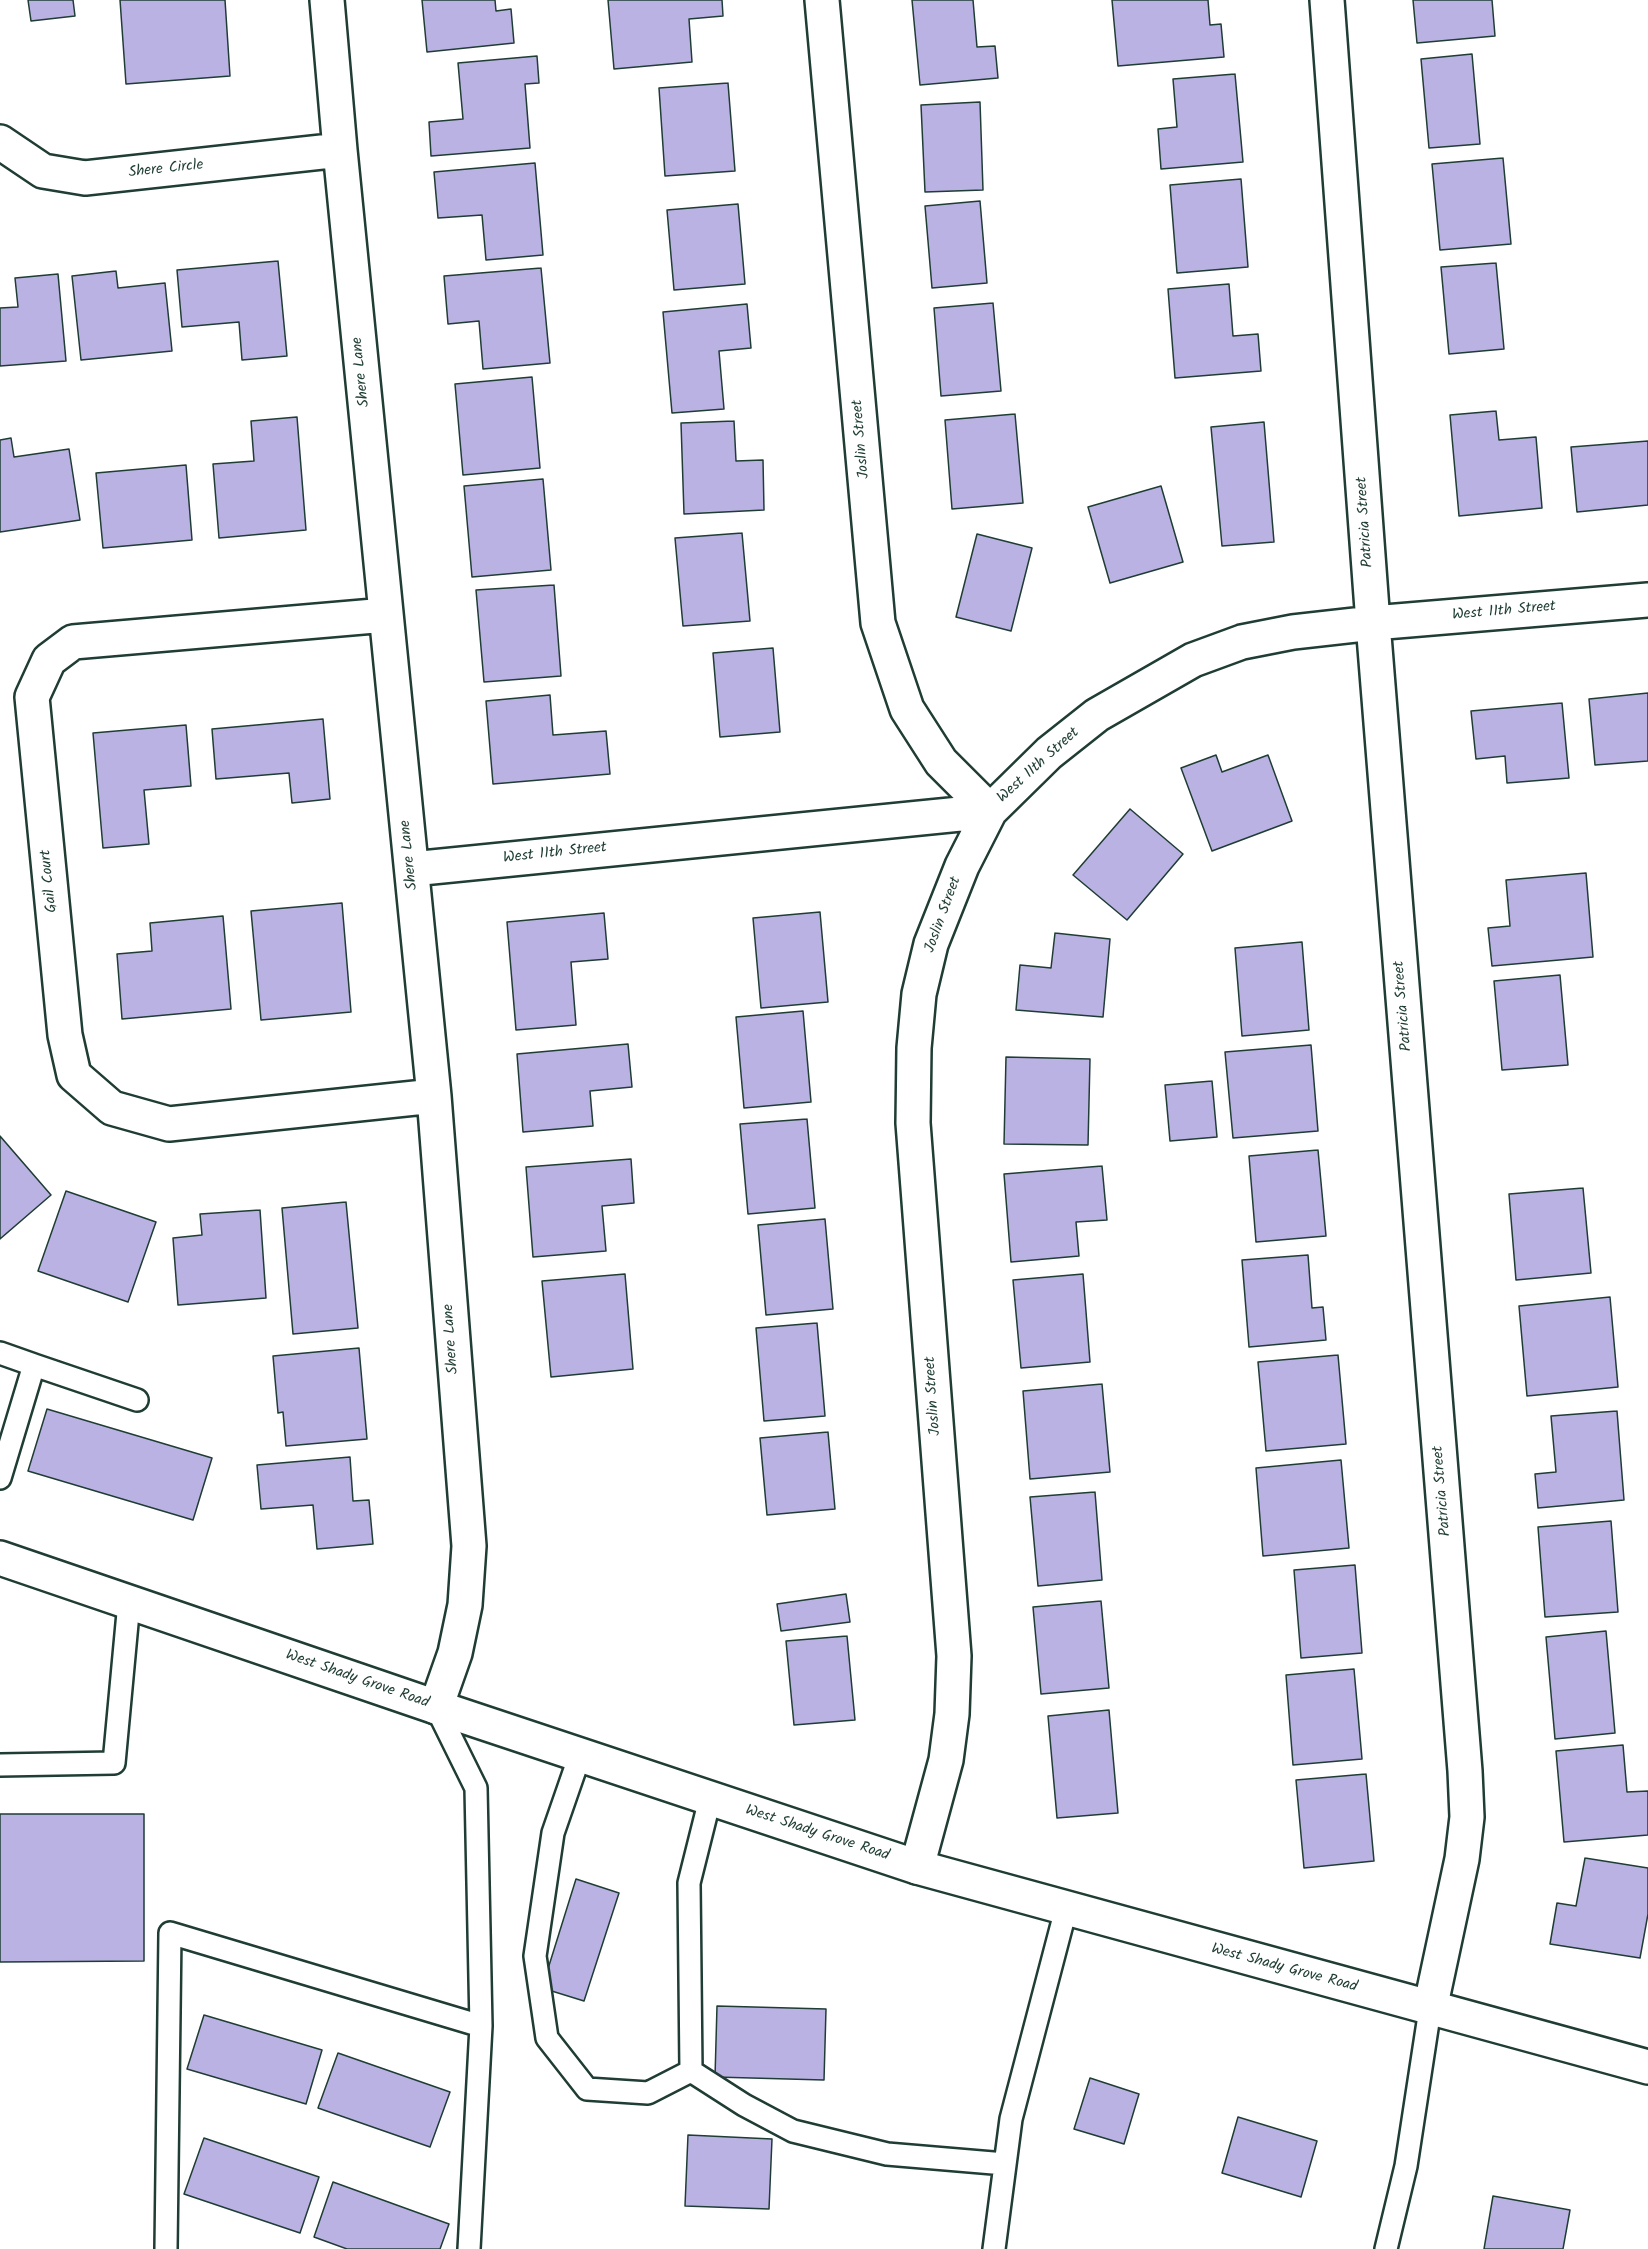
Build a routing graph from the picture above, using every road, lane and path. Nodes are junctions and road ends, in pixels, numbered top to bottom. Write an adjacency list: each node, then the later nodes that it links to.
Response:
1 (327, 0): 5 (street, Shere Lane)
2 (822, 0): 9 (street, Joslin Street)
3 (1327, 0): 8 (street, Patricia Street)
4 (0, 142): 5 (street, Shere Circle)
5 (340, 150): 7 (street, Shere Lane)
6 (1648, 600): 8 (street, West 11th Street)
7 (386, 615): 10 (street, Shere Lane); 11 (street, Gail Court)
8 (1373, 623): 9 (street, West 11th Street); 24 (street, Patricia Street)
9 (990, 811): 10 (street, West 11th Street); 22 (street, Joslin Street)
10 (411, 869): 11 (street, Shere Lane)
11 (434, 1096): 18 (street, Shere Lane)
12 (0, 1353): 13 (lane)
13 (34, 1365): 14 (lane); 15 (lane)
14 (138, 1400)
15 (0, 1479)
16 (0, 1558): 17 (street, West Shady Grove Road)
17 (129, 1602): 18 (street, West Shady Grove Road); 20 (lane)
18 (436, 1707): 19 (street, West Shady Grove Road); 25 (lane)
19 (580, 1755): 21 (street, West Shady Grove Road); 27 (lane)
20 (0, 1765)
21 (710, 1799): 22 (street, West Shady Grove Road); 27 (lane)
22 (917, 1867): 23 (street, West Shady Grove Road)
23 (1066, 1909): 24 (street, West Shady Grove Road); 28 (lane)
24 (1430, 2009): 26 (street, West Shady Grove Road); 32 (lane)
25 (481, 2026): 29 (lane); 30 (lane)
26 (1648, 2067)
27 (691, 2071): 28 (lane)
28 (1005, 2164): 31 (lane)
29 (166, 2249)
30 (469, 2249)
31 (994, 2249)
32 (1386, 2249)

